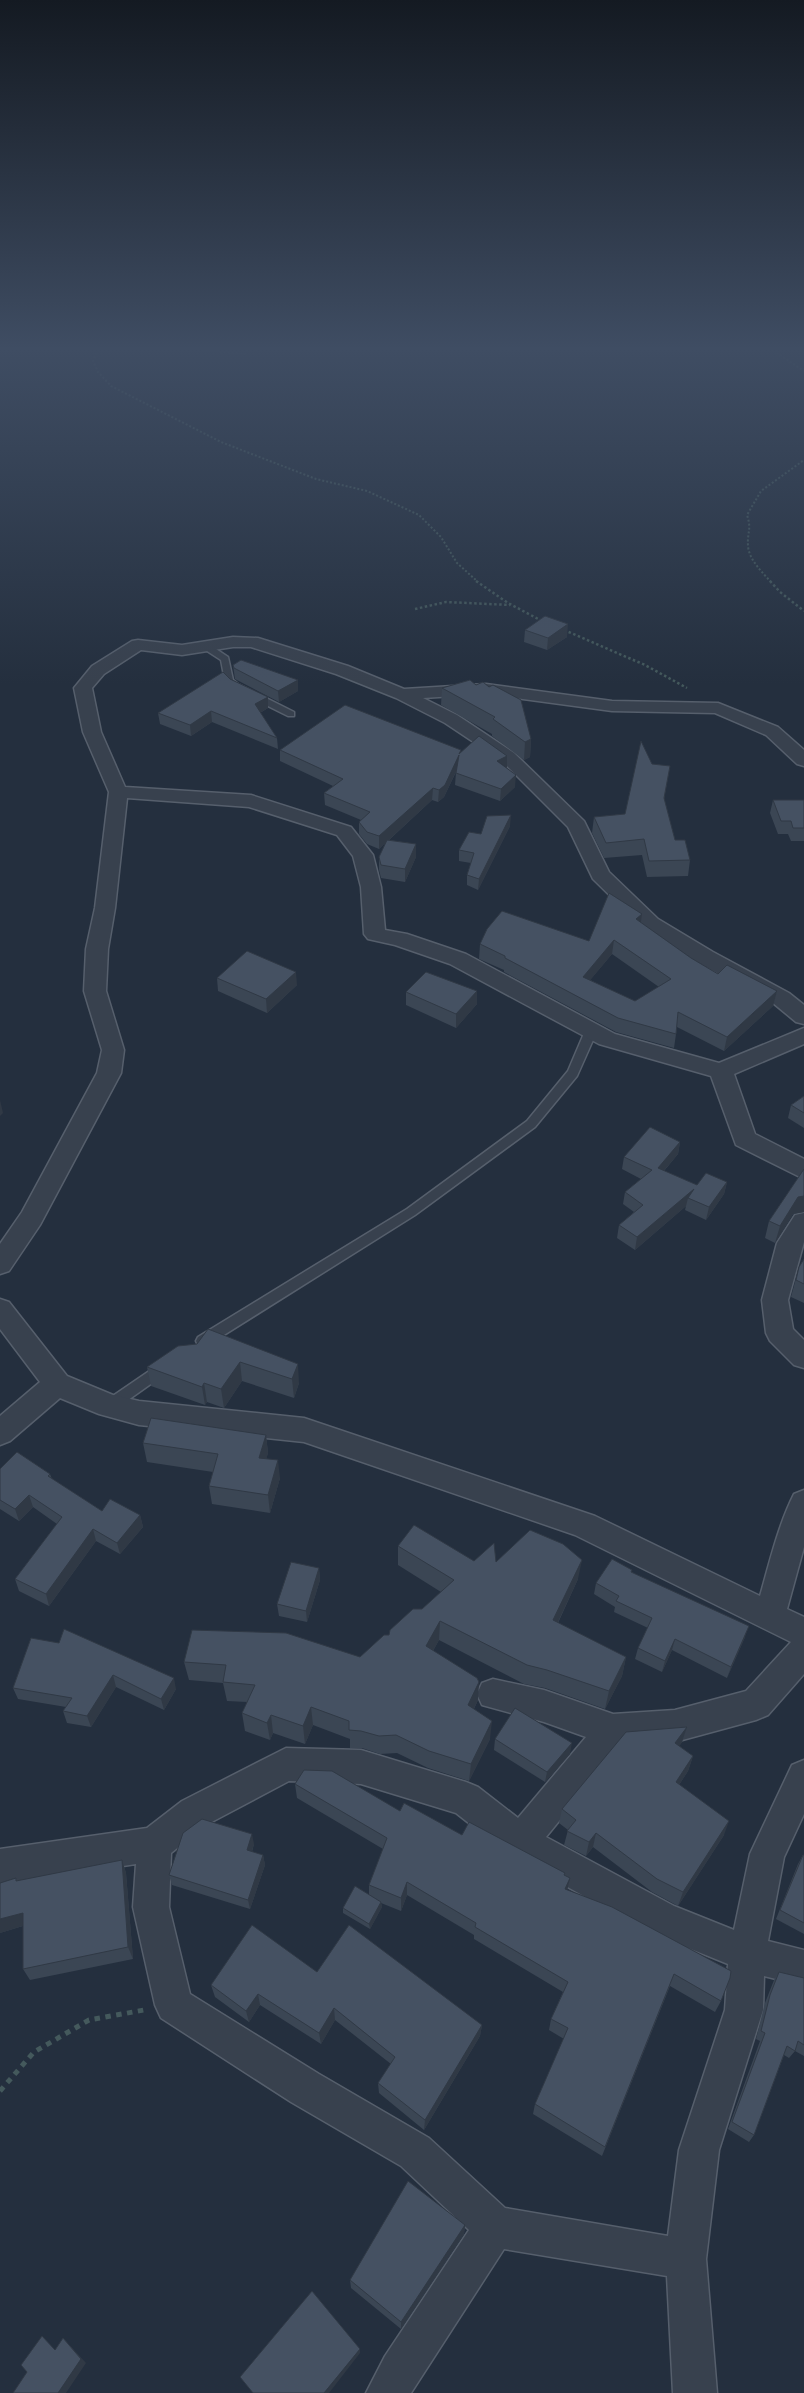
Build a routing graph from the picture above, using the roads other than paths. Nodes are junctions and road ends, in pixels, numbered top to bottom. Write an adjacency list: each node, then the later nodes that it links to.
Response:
1 (207, 648): 2 (street); 3 (lane); 5 (street)
2 (402, 694): 4 (street); 6 (street)
3 (291, 714)
4 (804, 760)
5 (118, 792): 7 (street); 12 (street)
6 (804, 1017)
7 (590, 1031): 9 (street); 14 (lane)
8 (804, 1035): 9 (street)
9 (721, 1071): 10 (street)
10 (804, 1170)
11 (804, 1222): 16 (street)
12 (0, 1264)
13 (0, 1308): 17 (street)
14 (194, 1347)
15 (178, 1357): 18 (lane)
16 (804, 1357)
17 (57, 1384): 18 (street); 19 (street)
18 (109, 1406): 21 (street)
19 (0, 1433)
20 (804, 1503): 21 (street)
21 (770, 1615): 22 (street)
22 (804, 1633)
23 (804, 1652): 25 (street)
24 (493, 1694): 25 (street)
25 (613, 1730): 27 (street)
26 (804, 1777): 30 (street)
27 (520, 1842): 28 (street); 30 (street)
28 (154, 1844): 29 (street); 32 (street)
29 (0, 1866)
30 (747, 1954): 31 (street); 33 (street)
31 (804, 1968)
32 (495, 2227): 33 (street); 34 (street)
33 (686, 2260): 35 (street)
34 (388, 2393)
35 (695, 2393)

